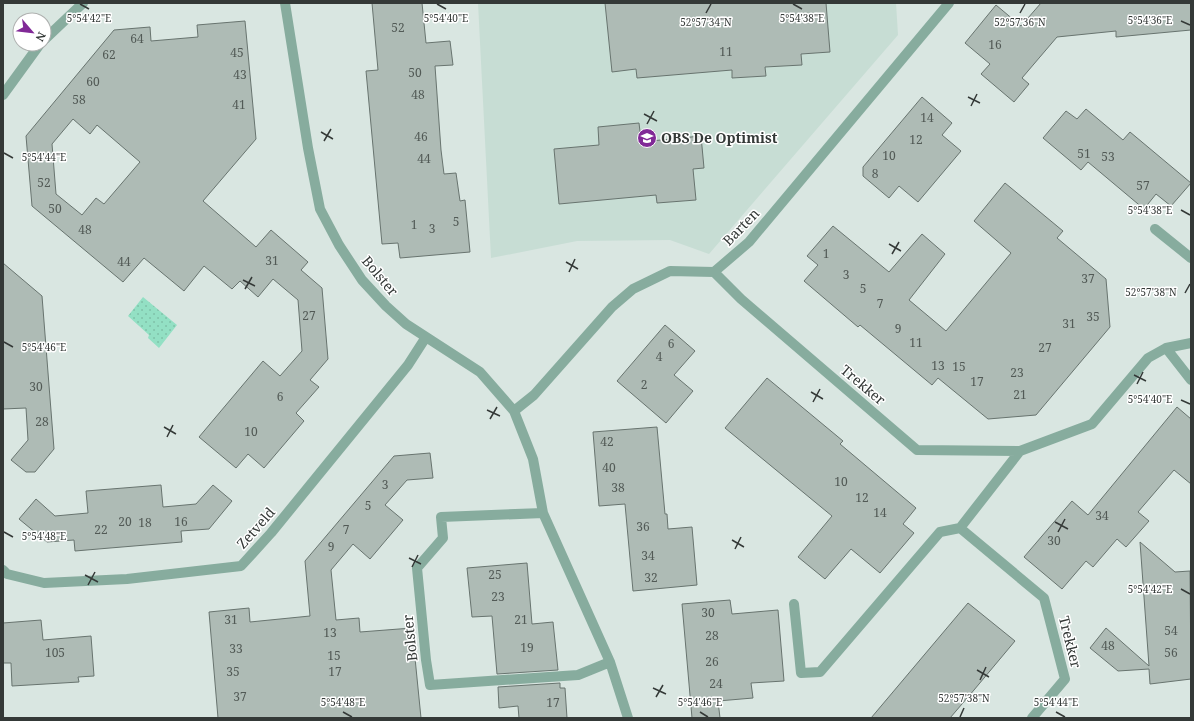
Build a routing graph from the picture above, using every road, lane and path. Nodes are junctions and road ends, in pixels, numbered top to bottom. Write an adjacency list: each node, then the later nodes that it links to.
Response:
1 (83, 3): 4 (street)
2 (285, 3): 10 (street, Bolster)
3 (949, 3): 9 (street, Barten)
4 (52, 32)
5 (34, 52): 6 (street)
6 (3, 95)
7 (1155, 229): 8 (street)
8 (1191, 258)
9 (714, 272): 14 (street); 15 (street, Trekker)
10 (426, 337): 14 (street, Bolster); 18 (street, Zetveld)
11 (1191, 343): 12 (street, Trekker)
12 (1166, 348): 13 (street); 15 (street, Trekker)
13 (1191, 380)
14 (514, 410): 16 (street, Bolster)
15 (1020, 450): 17 (street)
16 (543, 513): 20 (street, Bolster); 20 (street, Bolster)
17 (960, 528): 19 (street); 22 (street, Trekker)
18 (3, 570)
19 (794, 604)
20 (610, 662): 21 (street, Bolster)
21 (628, 718)
22 (1032, 718)

